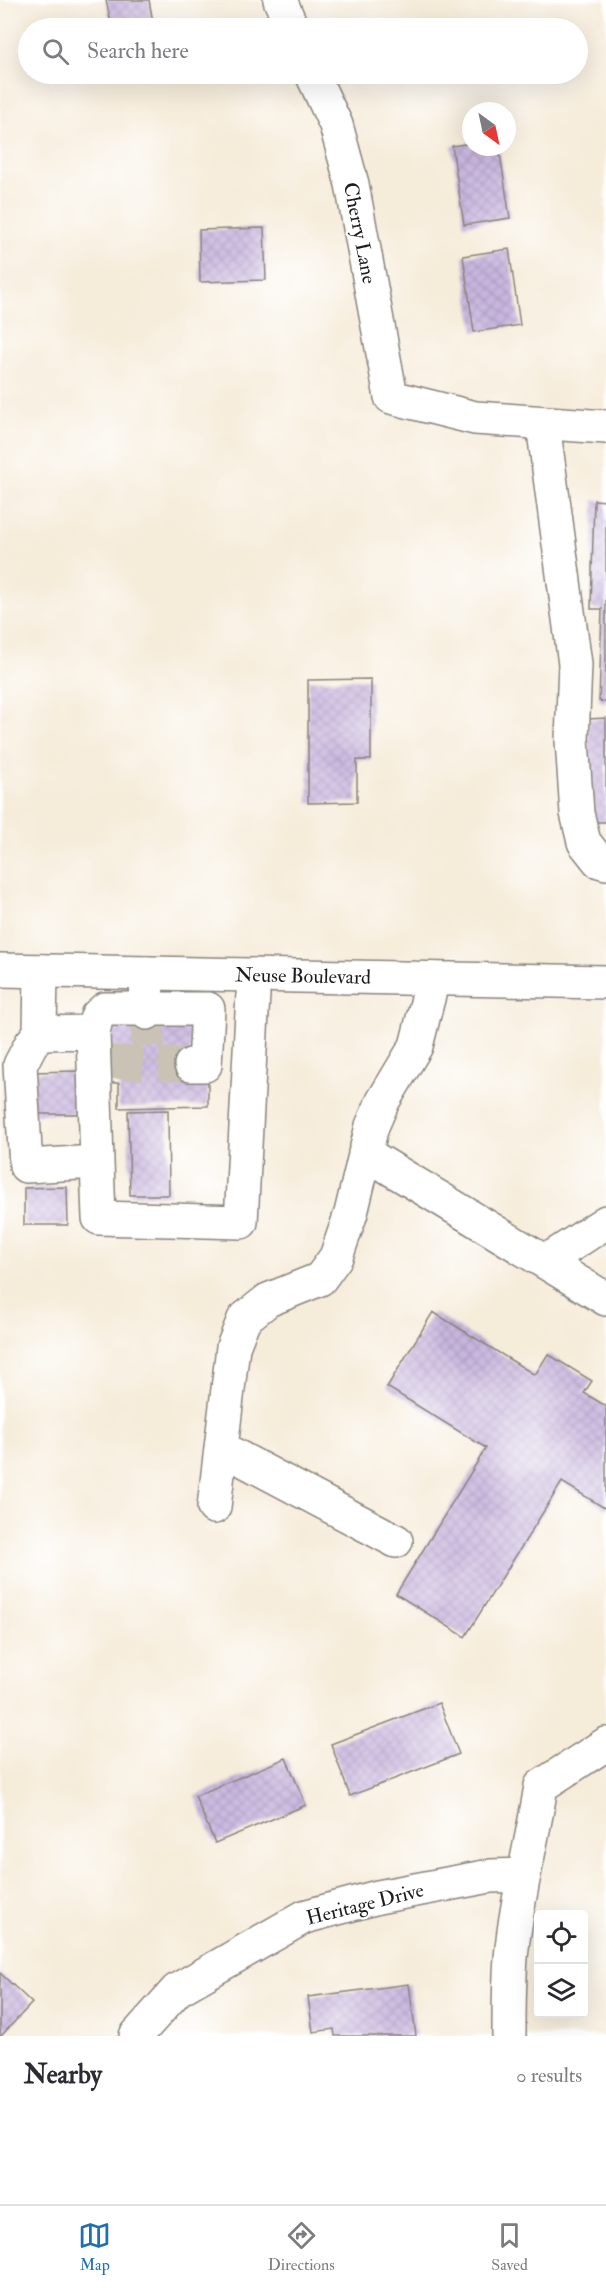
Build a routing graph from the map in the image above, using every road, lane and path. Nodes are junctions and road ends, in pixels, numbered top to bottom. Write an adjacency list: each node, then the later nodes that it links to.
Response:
1 (280, 0): 2 (street)
2 (288, 18)
3 (317, 84): 4 (street, Cherry Lane)
4 (543, 424): 5 (street); 6 (street)
5 (606, 427)
6 (606, 863)
7 (0, 970): 8 (street, Neuse Boulevard)
8 (41, 971): 9 (street, Neuse Boulevard); 14 (street)
9 (146, 973): 10 (street, Neuse Boulevard); 13 (street)
10 (254, 975): 11 (street, Neuse Boulevard); 16 (street)
11 (433, 979): 12 (street, Neuse Boulevard); 17 (street)
12 (606, 982)
13 (147, 1011): 15 (street); 16 (street)
14 (40, 1033): 15 (street); 18 (street)
15 (99, 1052): 18 (street)
16 (249, 1065): 18 (street)
17 (365, 1153): 20 (street); 22 (street)
18 (97, 1162)
19 (606, 1222): 20 (street)
20 (545, 1262): 21 (street)
21 (606, 1299)
22 (221, 1448): 23 (street); 24 (street)
23 (214, 1507)
24 (396, 1541)
25 (606, 1744): 26 (street)
26 (524, 1875): 27 (street, Heritage Drive); 28 (street)
27 (136, 2036)
28 (509, 2036)

